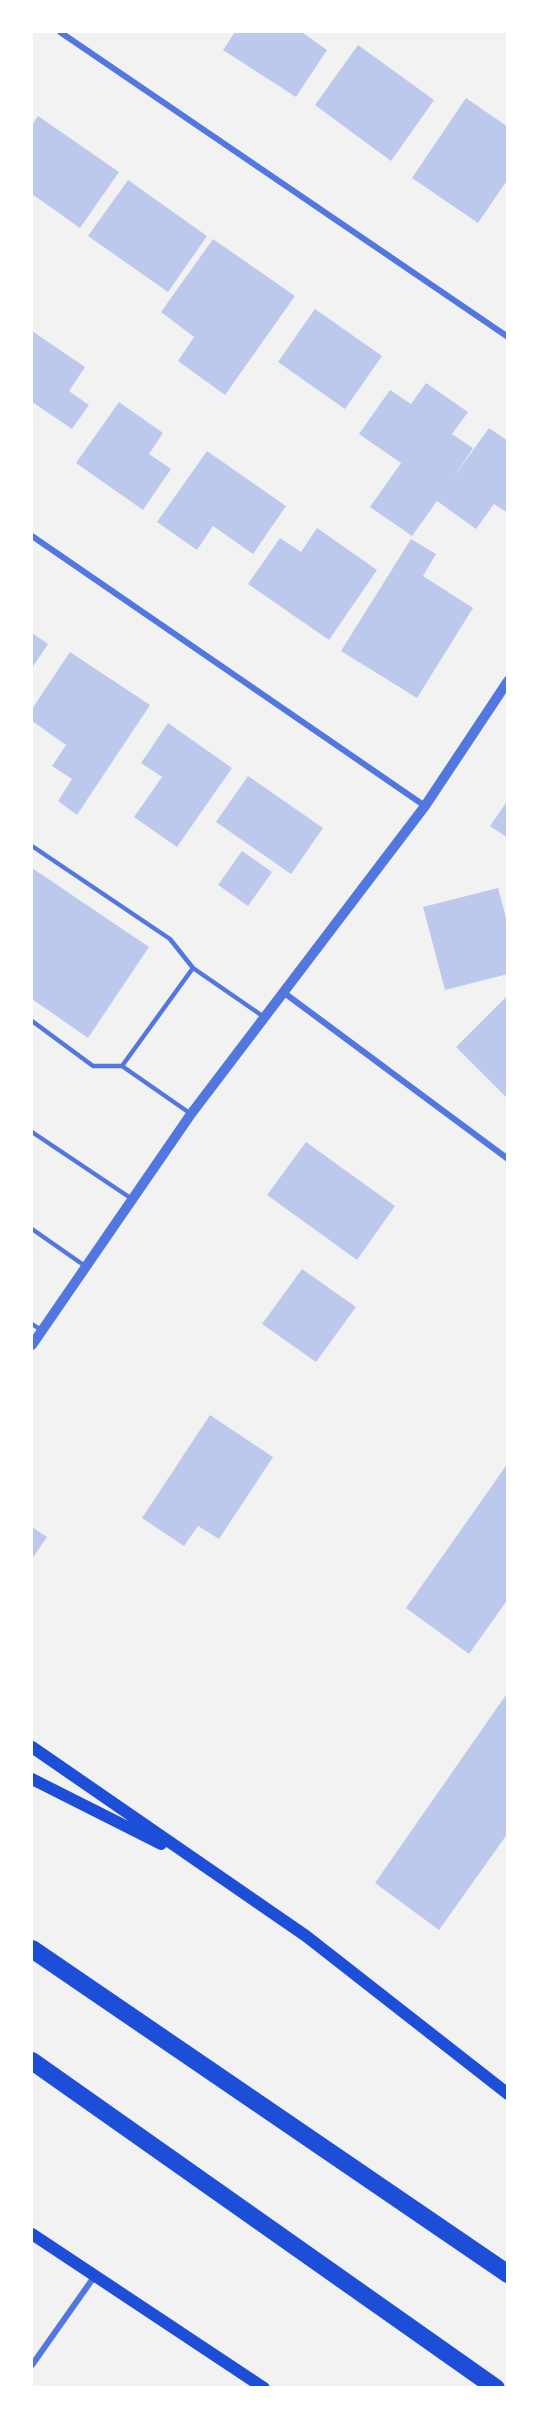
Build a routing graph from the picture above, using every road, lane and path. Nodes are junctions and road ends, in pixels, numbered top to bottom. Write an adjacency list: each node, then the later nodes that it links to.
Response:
1 (60, 32): 2 (street)
2 (507, 337)
3 (32, 536): 5 (street)
4 (507, 681): 5 (street)
5 (425, 806): 8 (street)
6 (32, 846): 7 (lane)
7 (193, 968): 9 (lane); 11 (lane)
8 (283, 992): 9 (street); 14 (street)
9 (264, 1017): 12 (street)
10 (32, 1021): 11 (lane)
11 (122, 1066): 12 (lane)
12 (191, 1114): 15 (street)
13 (32, 1132): 15 (lane)
14 (507, 1159)
15 (132, 1199): 17 (street)
16 (32, 1229): 17 (lane)
17 (86, 1266): 19 (street)
18 (32, 1324): 19 (lane)
19 (41, 1330): 20 (street)
20 (32, 1345)
21 (32, 1747): 23 (main road)
22 (32, 1779): 23 (main road)
23 (202, 1865): 26 (main road)
24 (32, 1949): 28 (highway)
25 (32, 2061): 32 (highway)
26 (507, 2094)
27 (32, 2234): 29 (main road)
28 (507, 2274)
29 (94, 2277): 30 (street); 31 (main road)
30 (32, 2366)
31 (264, 2388)
32 (496, 2388)

